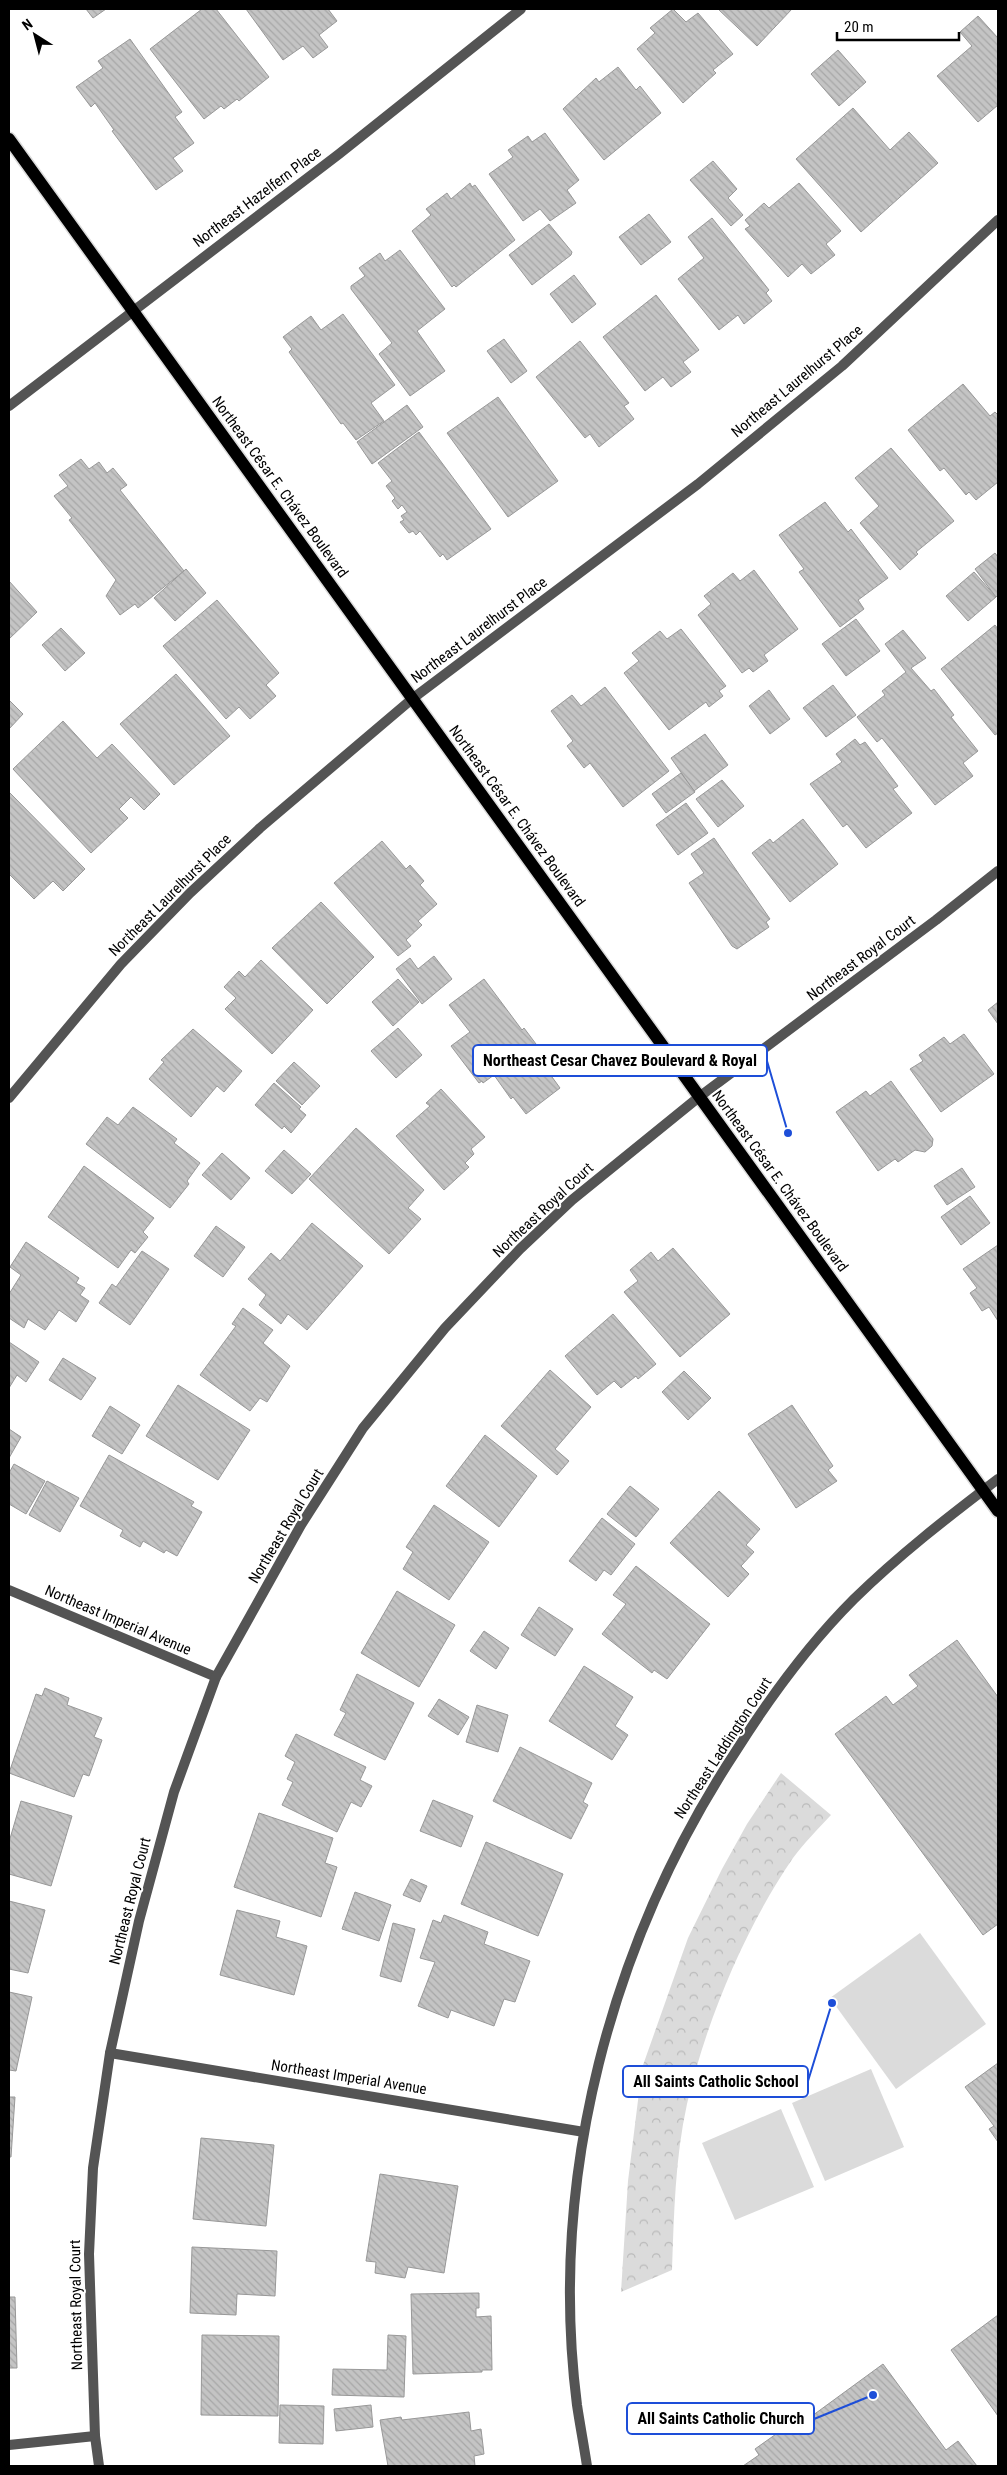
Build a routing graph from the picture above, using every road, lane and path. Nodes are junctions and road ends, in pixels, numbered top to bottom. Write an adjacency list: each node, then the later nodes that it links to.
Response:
1 (520, 9): 4 (street, Northeast Hazelfern Place)
2 (9, 140): 4 (main road, Northeast César E. Chávez Boulevard)
3 (998, 220): 6 (street, Northeast Laurelhurst Place)
4 (132, 310): 5 (street, Northeast Hazelfern Place); 6 (main road, Northeast César E. Chávez Boulevard)
5 (9, 406)
6 (412, 699): 8 (main road, Northeast César E. Chávez Boulevard); 9 (street, Northeast Laurelhurst Place)
7 (998, 871): 8 (street, Northeast Royal Court)
8 (699, 1097): 11 (main road, Northeast César E. Chávez Boulevard); 14 (street, Northeast Royal Court)
9 (9, 1098)
10 (998, 1479): 11 (street, Northeast Laddington Court)
11 (983, 1490): 12 (main road, Northeast César E. Chávez Boulevard); 16 (street, Northeast Laddington Court)
12 (998, 1511)
13 (9, 1590): 14 (street, Northeast Imperial Avenue)
14 (216, 1677): 15 (street, Northeast Royal Court)
15 (110, 2053): 16 (street, Northeast Imperial Avenue); 17 (street, Northeast Royal Court)
16 (584, 2132): 20 (street, Northeast Laddington Court)
17 (94, 2436): 18 (street); 19 (street, Northeast Royal Court)
18 (9, 2445)
19 (99, 2466)
20 (587, 2466)

